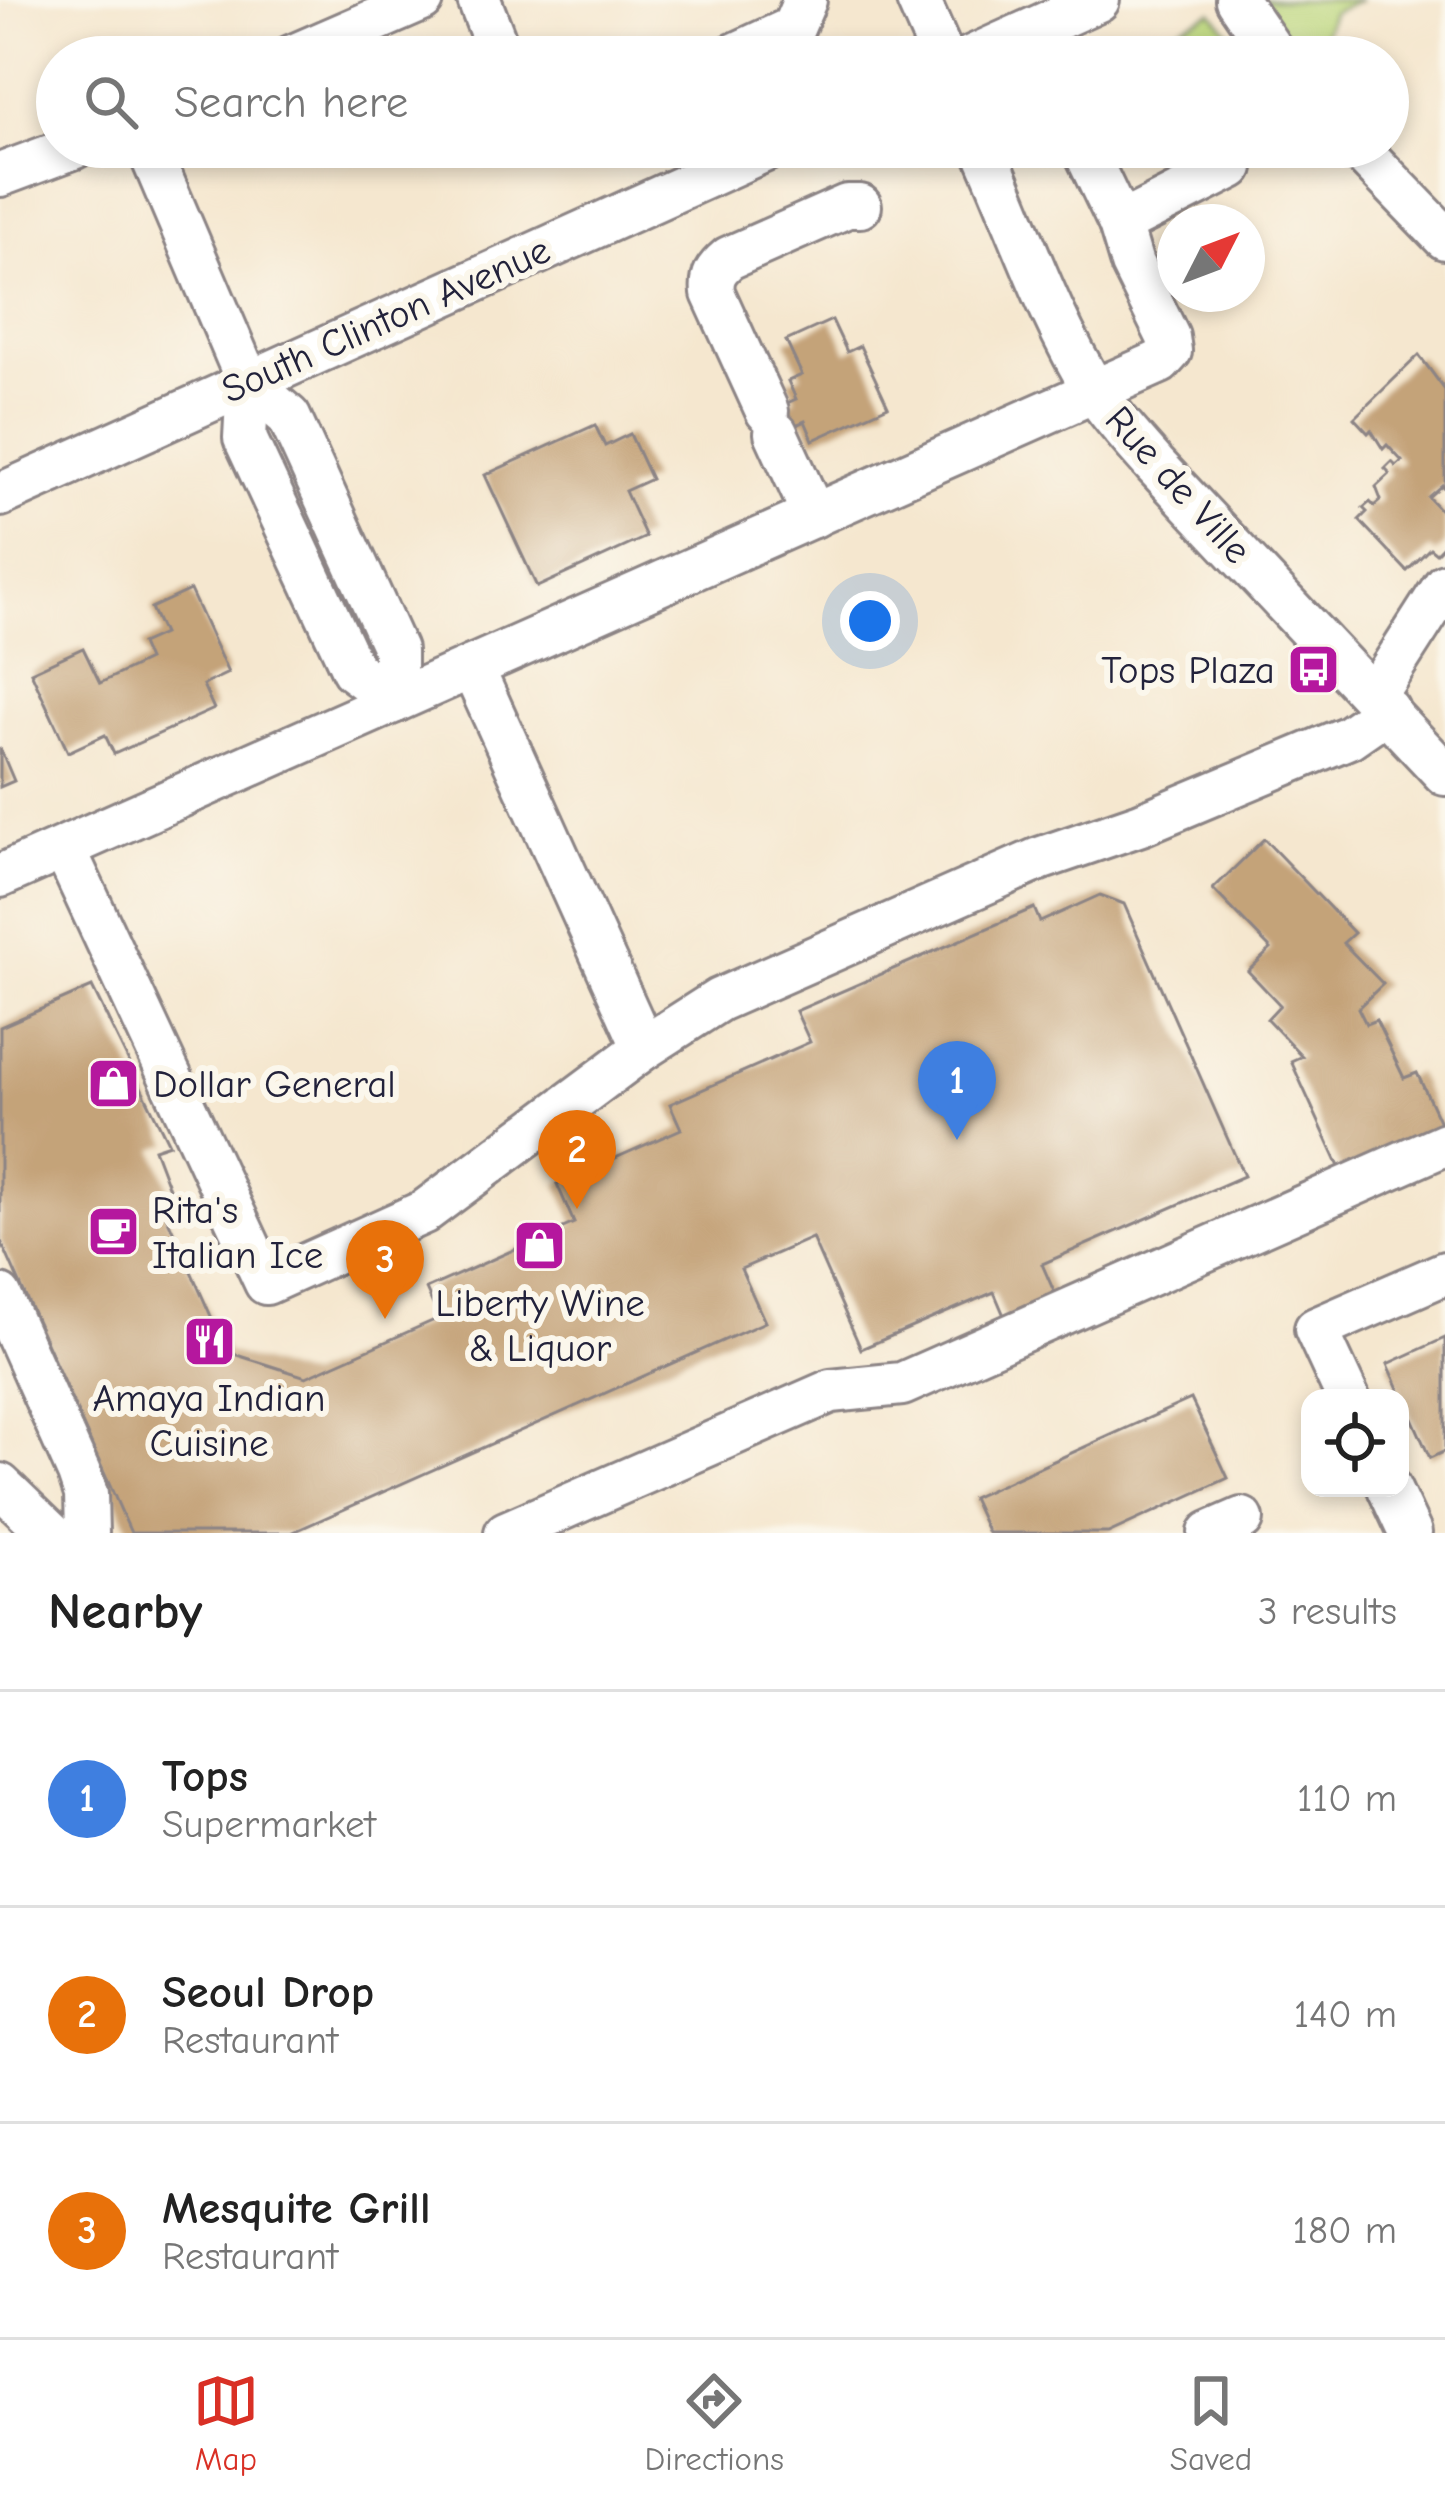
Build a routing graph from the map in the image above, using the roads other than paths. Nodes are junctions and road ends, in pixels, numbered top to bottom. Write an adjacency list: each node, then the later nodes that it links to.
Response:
1 (422, 0): 7 (street)
2 (479, 0): 8 (street)
3 (805, 0): 9 (street)
4 (918, 0): 10 (street)
5 (1098, 0): 11 (street)
6 (1237, 0): 12 (street)
7 (339, 36)
8 (493, 36)
9 (776, 36)
10 (934, 36)
11 (1018, 36)
12 (1262, 36)
13 (36, 162): 20 (street)
14 (157, 168): 24 (street)
15 (725, 168): 24 (street, South Clinton Avenue)
16 (992, 168): 25 (street, Rue de Ville)
17 (1093, 168): 22 (street)
18 (1228, 168): 22 (street)
19 (1378, 168): 23 (street)
20 (0, 175)
21 (860, 206): 27 (street)
22 (1120, 224): 25 (street)
23 (1445, 238)
24 (248, 382): 26 (street, South Clinton Avenue); 30 (street)
25 (1096, 392): 27 (street); 31 (street, Rue de Ville)
26 (0, 495)
27 (814, 516): 29 (street)
28 (1445, 586): 31 (street)
29 (472, 668): 30 (street); 35 (street)
30 (395, 700): 33 (street)
31 (1381, 703): 32 (street, Rue de Ville); 35 (street)
32 (1445, 774)
33 (64, 848): 34 (street); 35 (street)
34 (0, 876)
35 (644, 1048)
36 (1445, 1144): 44 (street)
37 (1445, 1273): 39 (street)
38 (0, 1296): 43 (street)
39 (1344, 1389)
40 (0, 1485): 42 (street)
41 (1393, 1497): 45 (street)
42 (50, 1533)
43 (88, 1533)
44 (506, 1533)
45 (1410, 1533)

